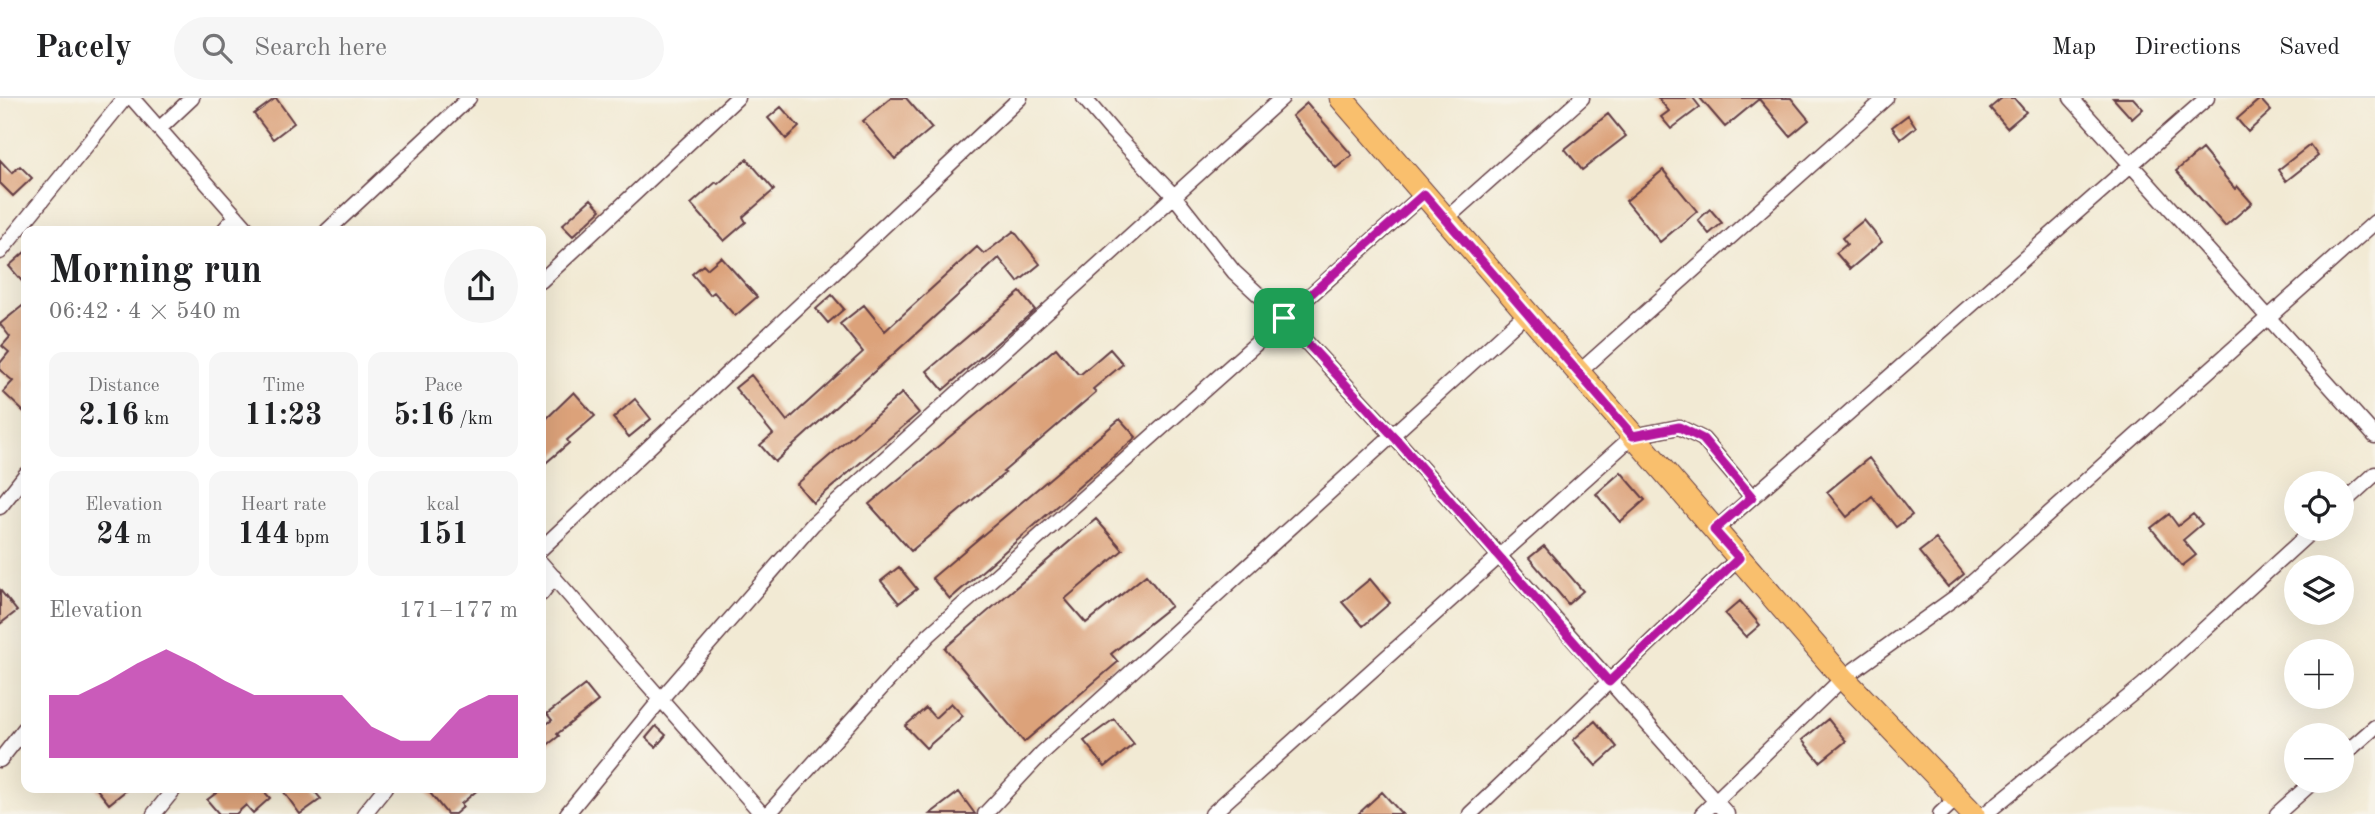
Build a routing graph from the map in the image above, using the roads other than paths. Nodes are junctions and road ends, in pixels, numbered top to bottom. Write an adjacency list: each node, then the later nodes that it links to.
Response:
1 (125, 98): 22 (street)
2 (132, 98): 14 (street)
3 (192, 98): 14 (street)
4 (469, 98): 25 (street)
5 (737, 98): 27 (street)
6 (1020, 98): 42 (street)
7 (1084, 98): 17 (street)
8 (1282, 98): 17 (street)
9 (1341, 98): 16 (main road)
10 (1582, 98): 19 (street)
11 (1886, 98): 31 (street)
12 (2071, 98): 15 (street)
13 (2207, 98): 15 (street)
14 (159, 129): 18 (street)
15 (2131, 165): 30 (street); 38 (street)
16 (1424, 194): 19 (main road); 29 (street)
17 (1174, 196): 29 (street); 50 (street)
18 (236, 216): 23 (street); 24 (street)
19 (1446, 219): 28 (main road)
20 (2375, 222): 30 (street)
21 (21, 226): 26 (street)
22 (21, 226)
23 (227, 226)
24 (245, 226)
25 (332, 226)
26 (0, 252)
27 (546, 276)
28 (1527, 313): 31 (main road); 32 (street)
29 (1284, 318): 32 (street); 64 (street)
30 (2267, 318): 34 (street); 48 (street)
31 (1578, 373): 33 (main road)
32 (1392, 436): 43 (street); 65 (street)
33 (1633, 436): 38 (street); 40 (main road); 43 (street)
34 (2375, 436)
35 (2375, 474): 37 (street)
36 (21, 480): 39 (street)
37 (2354, 493)
38 (1752, 497): 40 (street)
39 (0, 507)
40 (1714, 530): 44 (main road)
41 (2301, 541): 71 (street)
42 (546, 544)
43 (1499, 557): 49 (street); 66 (street)
44 (1739, 558): 48 (main road); 49 (street)
45 (546, 569): 46 (street)
46 (554, 578): 47 (street); 50 (street)
47 (546, 588)
48 (1843, 678): 58 (street); 59 (main road)
49 (1609, 682): 58 (street); 67 (street)
50 (661, 699): 62 (street); 63 (street)
51 (2375, 727): 53 (street)
52 (21, 733): 54 (street)
53 (2354, 746)
54 (0, 760)
55 (172, 793): 60 (street)
56 (381, 793): 61 (street)
57 (2300, 793): 72 (street)
58 (1716, 801): 68 (street); 69 (street)
59 (1965, 806): 70 (street)
60 (154, 814)
61 (364, 814)
62 (568, 814)
63 (762, 814)
64 (768, 814)
65 (985, 814)
66 (1212, 814)
67 (1470, 814)
68 (1702, 814)
69 (1727, 814)
70 (1940, 814)
71 (1986, 814)
72 (2277, 814)

